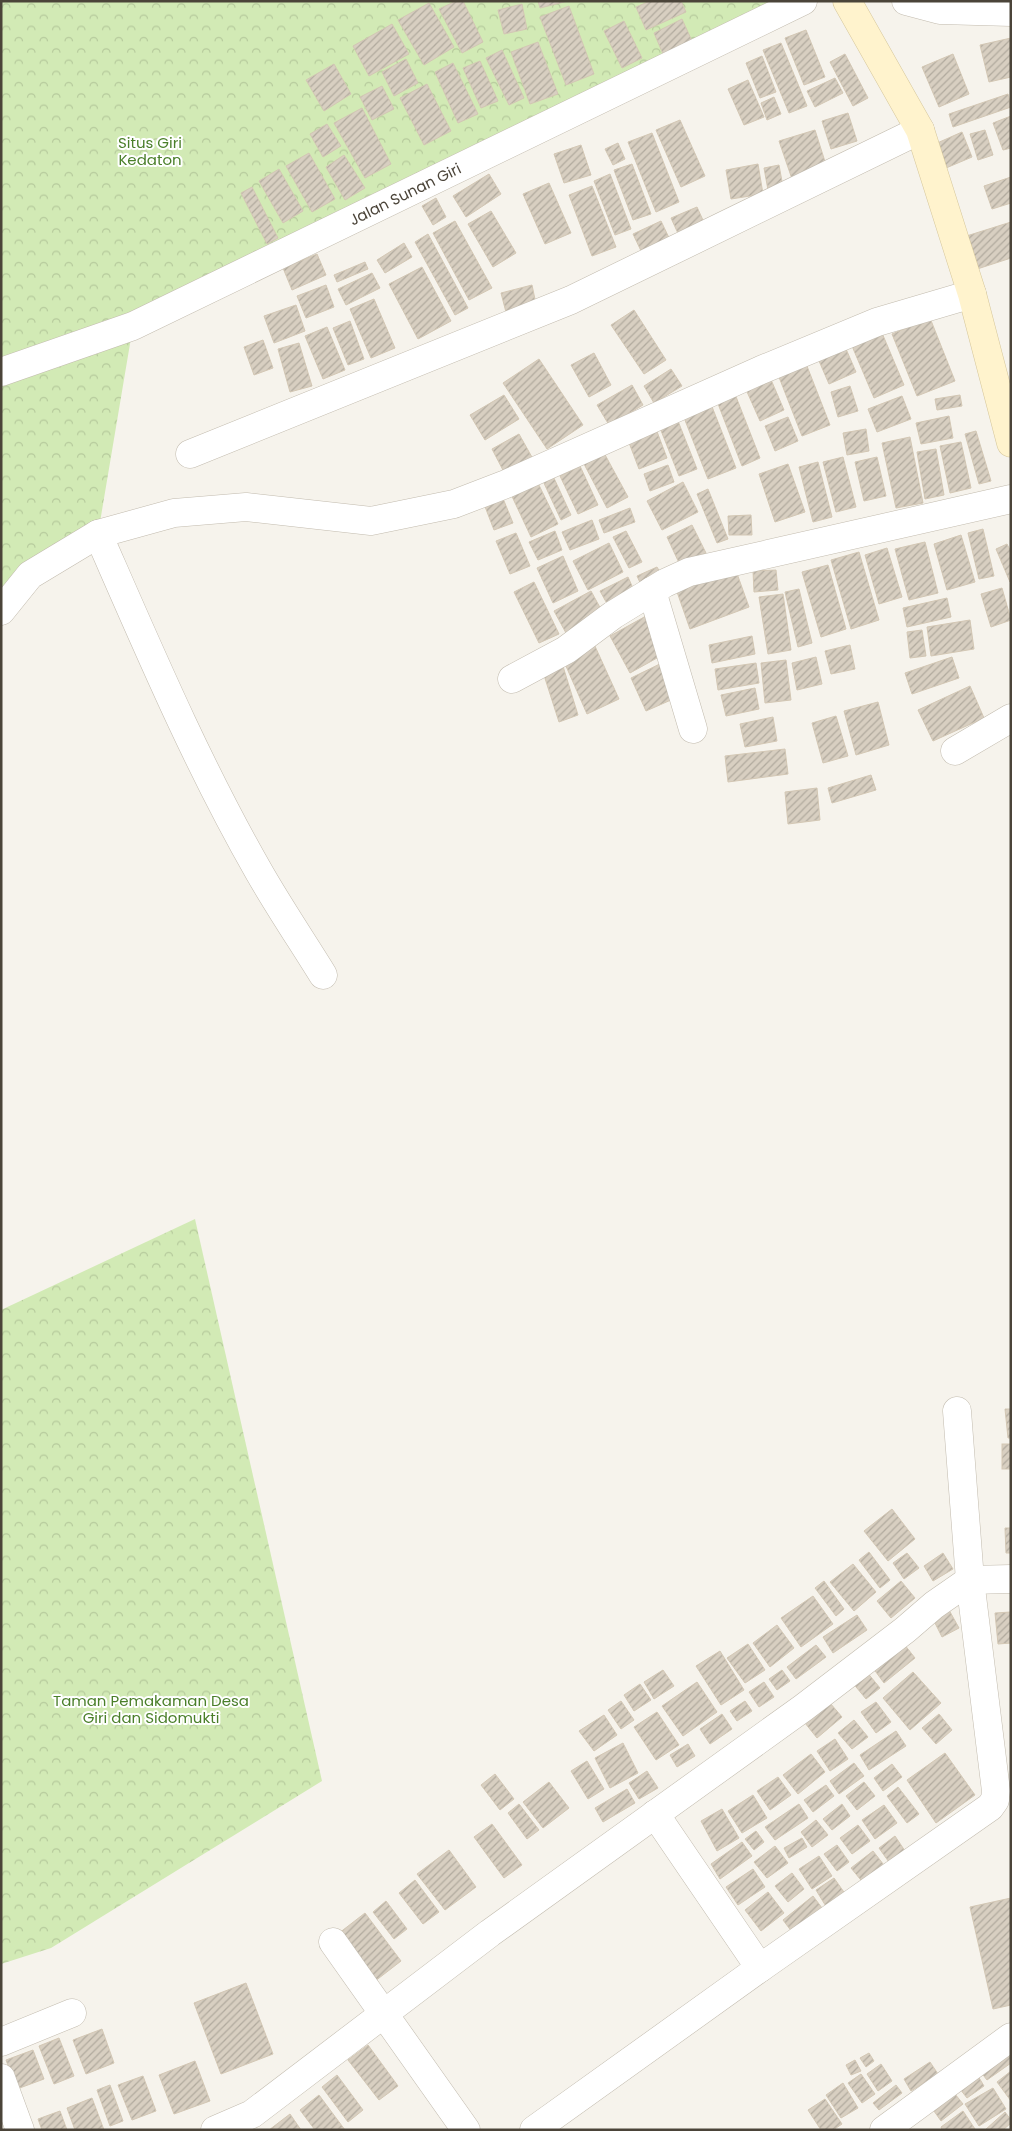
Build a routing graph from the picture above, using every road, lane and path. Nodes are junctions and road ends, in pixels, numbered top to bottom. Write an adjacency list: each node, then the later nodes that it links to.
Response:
1 (803, 1): 7 (street, Jalan Sunan Giri)
2 (847, 1): 5 (street)
3 (906, 1): 4 (street)
4 (1011, 12)
5 (920, 130): 6 (street); 9 (street)
6 (972, 294): 8 (street); 11 (street)
7 (1, 372)
8 (1011, 443)
9 (190, 454)
10 (1011, 499): 12 (street)
11 (98, 534): 13 (street); 18 (street)
12 (652, 591): 14 (street); 16 (street)
13 (1, 611)
14 (512, 679)
15 (1011, 718): 17 (street)
16 (693, 729)
17 (955, 751)
18 (323, 975)
19 (957, 1411): 21 (street)
20 (1011, 1579): 21 (street)
21 (970, 1580): 22 (street); 24 (street)
22 (655, 1814): 24 (street); 26 (street)
23 (333, 1942): 26 (street)
24 (760, 1968): 34 (street)
25 (72, 2013): 28 (street)
26 (383, 2014): 30 (street); 33 (street)
27 (1011, 2037): 35 (street)
28 (1, 2042)
29 (1, 2078): 31 (street)
30 (257, 2122): 32 (street)
31 (20, 2130)
32 (215, 2130)
33 (466, 2130)
34 (534, 2130)
35 (884, 2130)

